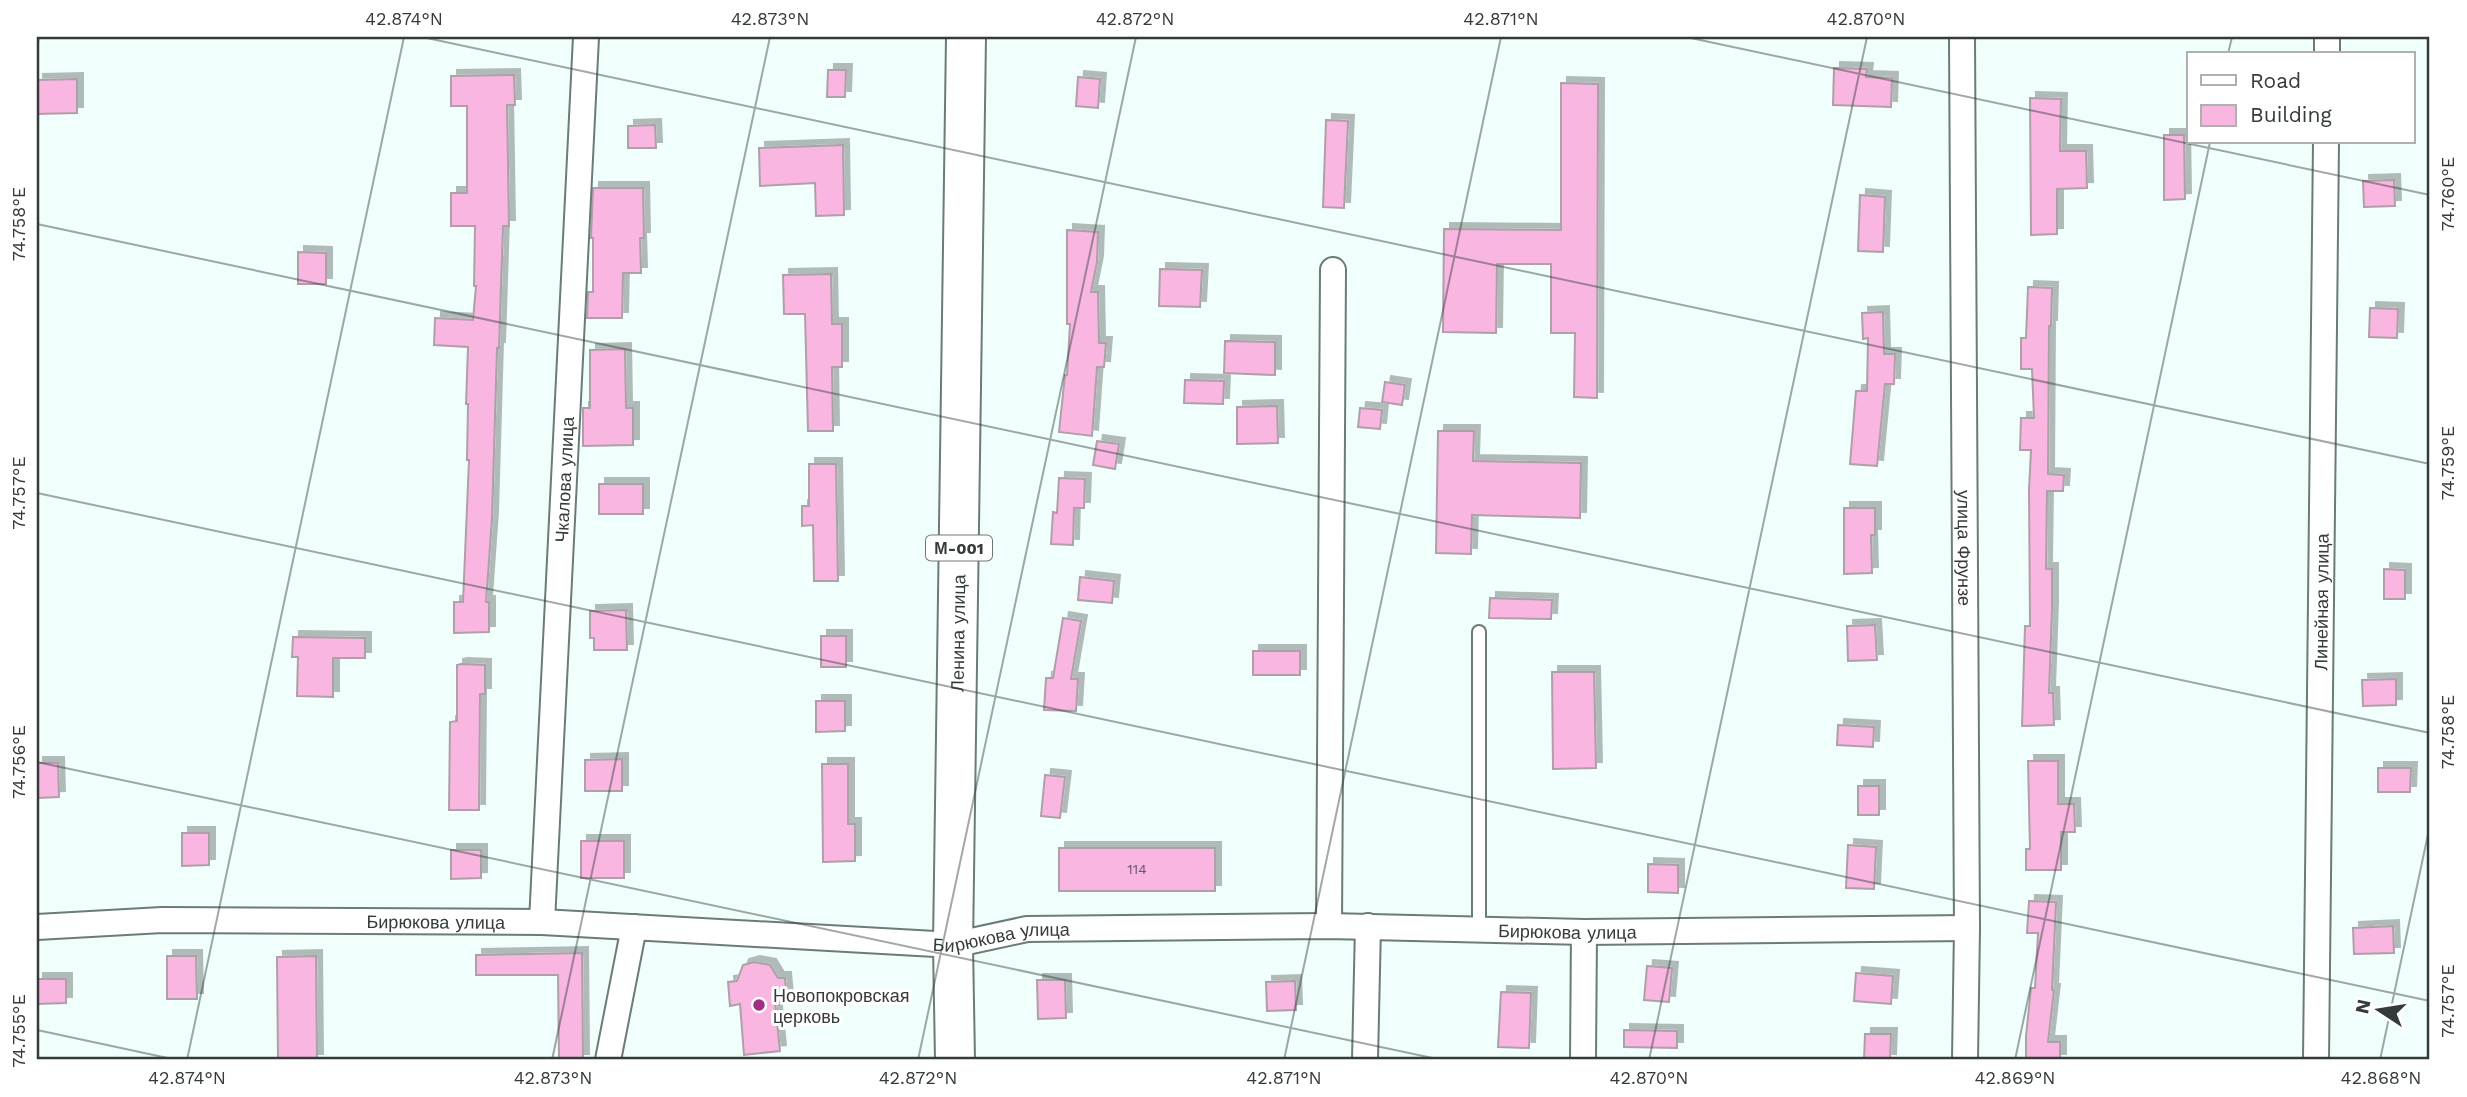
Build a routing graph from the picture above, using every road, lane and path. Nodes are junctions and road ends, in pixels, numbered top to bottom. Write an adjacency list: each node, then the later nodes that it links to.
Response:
1 (586, 37): 7 (street, Чкалова улица)
2 (966, 37): 15 (main road, Ленина улица / М-001)
3 (1962, 37): 12 (street, улица Фрунзе)
4 (2326, 144): 21 (street, Линейная улица)
5 (1333, 270): 8 (street)
6 (1479, 632): 13 (lane)
7 (542, 922): 10 (street, Бирюкова улица); 11 (street, Бирюкова улица)
8 (1329, 926): 9 (street, Бирюкова улица); 15 (street, Бирюкова улица)
9 (1368, 926): 13 (street, Бирюкова улица); 18 (street)
10 (37, 927)
11 (634, 927): 15 (street, Бирюкова улица); 16 (street)
12 (1967, 928): 14 (street, Бирюкова улица); 20 (street, улица Фрунзе)
13 (1479, 929): 14 (street, Бирюкова улица)
14 (1584, 932): 19 (street)
15 (953, 945): 17 (main road, Ленина улица / М-001)
16 (608, 1060)
17 (955, 1060)
18 (1365, 1060)
19 (1583, 1060)
20 (1965, 1060)
21 (2316, 1060)

